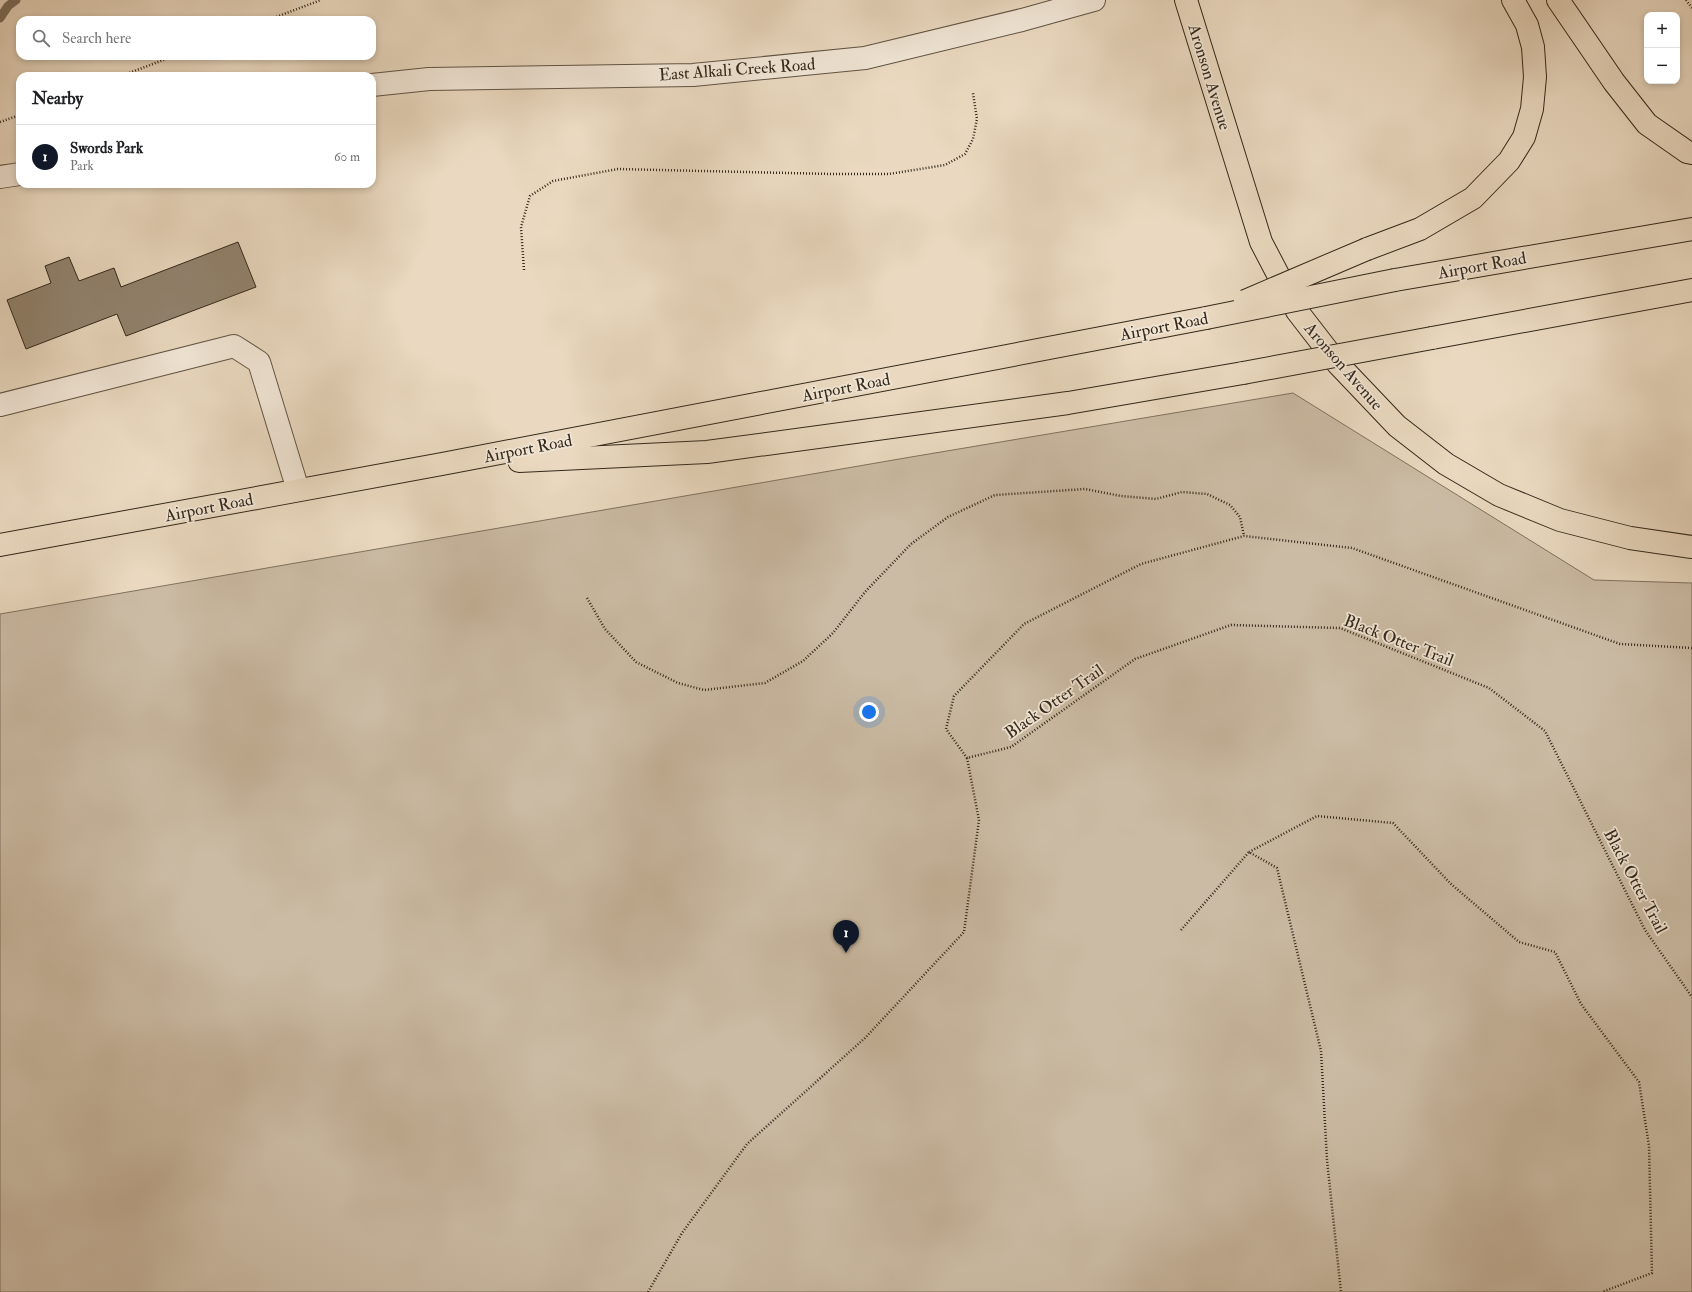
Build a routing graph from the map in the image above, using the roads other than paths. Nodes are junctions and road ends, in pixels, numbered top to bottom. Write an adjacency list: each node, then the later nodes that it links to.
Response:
1 (1094, 0): 5 (street, East Alkali Creek Road)
2 (1186, 0): 16 (main road, Aronson Avenue)
3 (1514, 0): 11 (main road, bridge)
4 (1558, 0): 6 (main road)
5 (376, 85)
6 (1692, 153)
7 (16, 175): 8 (street)
8 (0, 177)
9 (1692, 229): 11 (main road, Airport Road, bridge)
10 (1692, 290): 13 (main road, bridge)
11 (1206, 318): 13 (main road, Airport Road)
12 (0, 405): 14 (street)
13 (442, 464): 14 (main road, Airport Road)
14 (298, 490): 15 (main road, Airport Road)
15 (0, 546)
16 (1692, 547)

